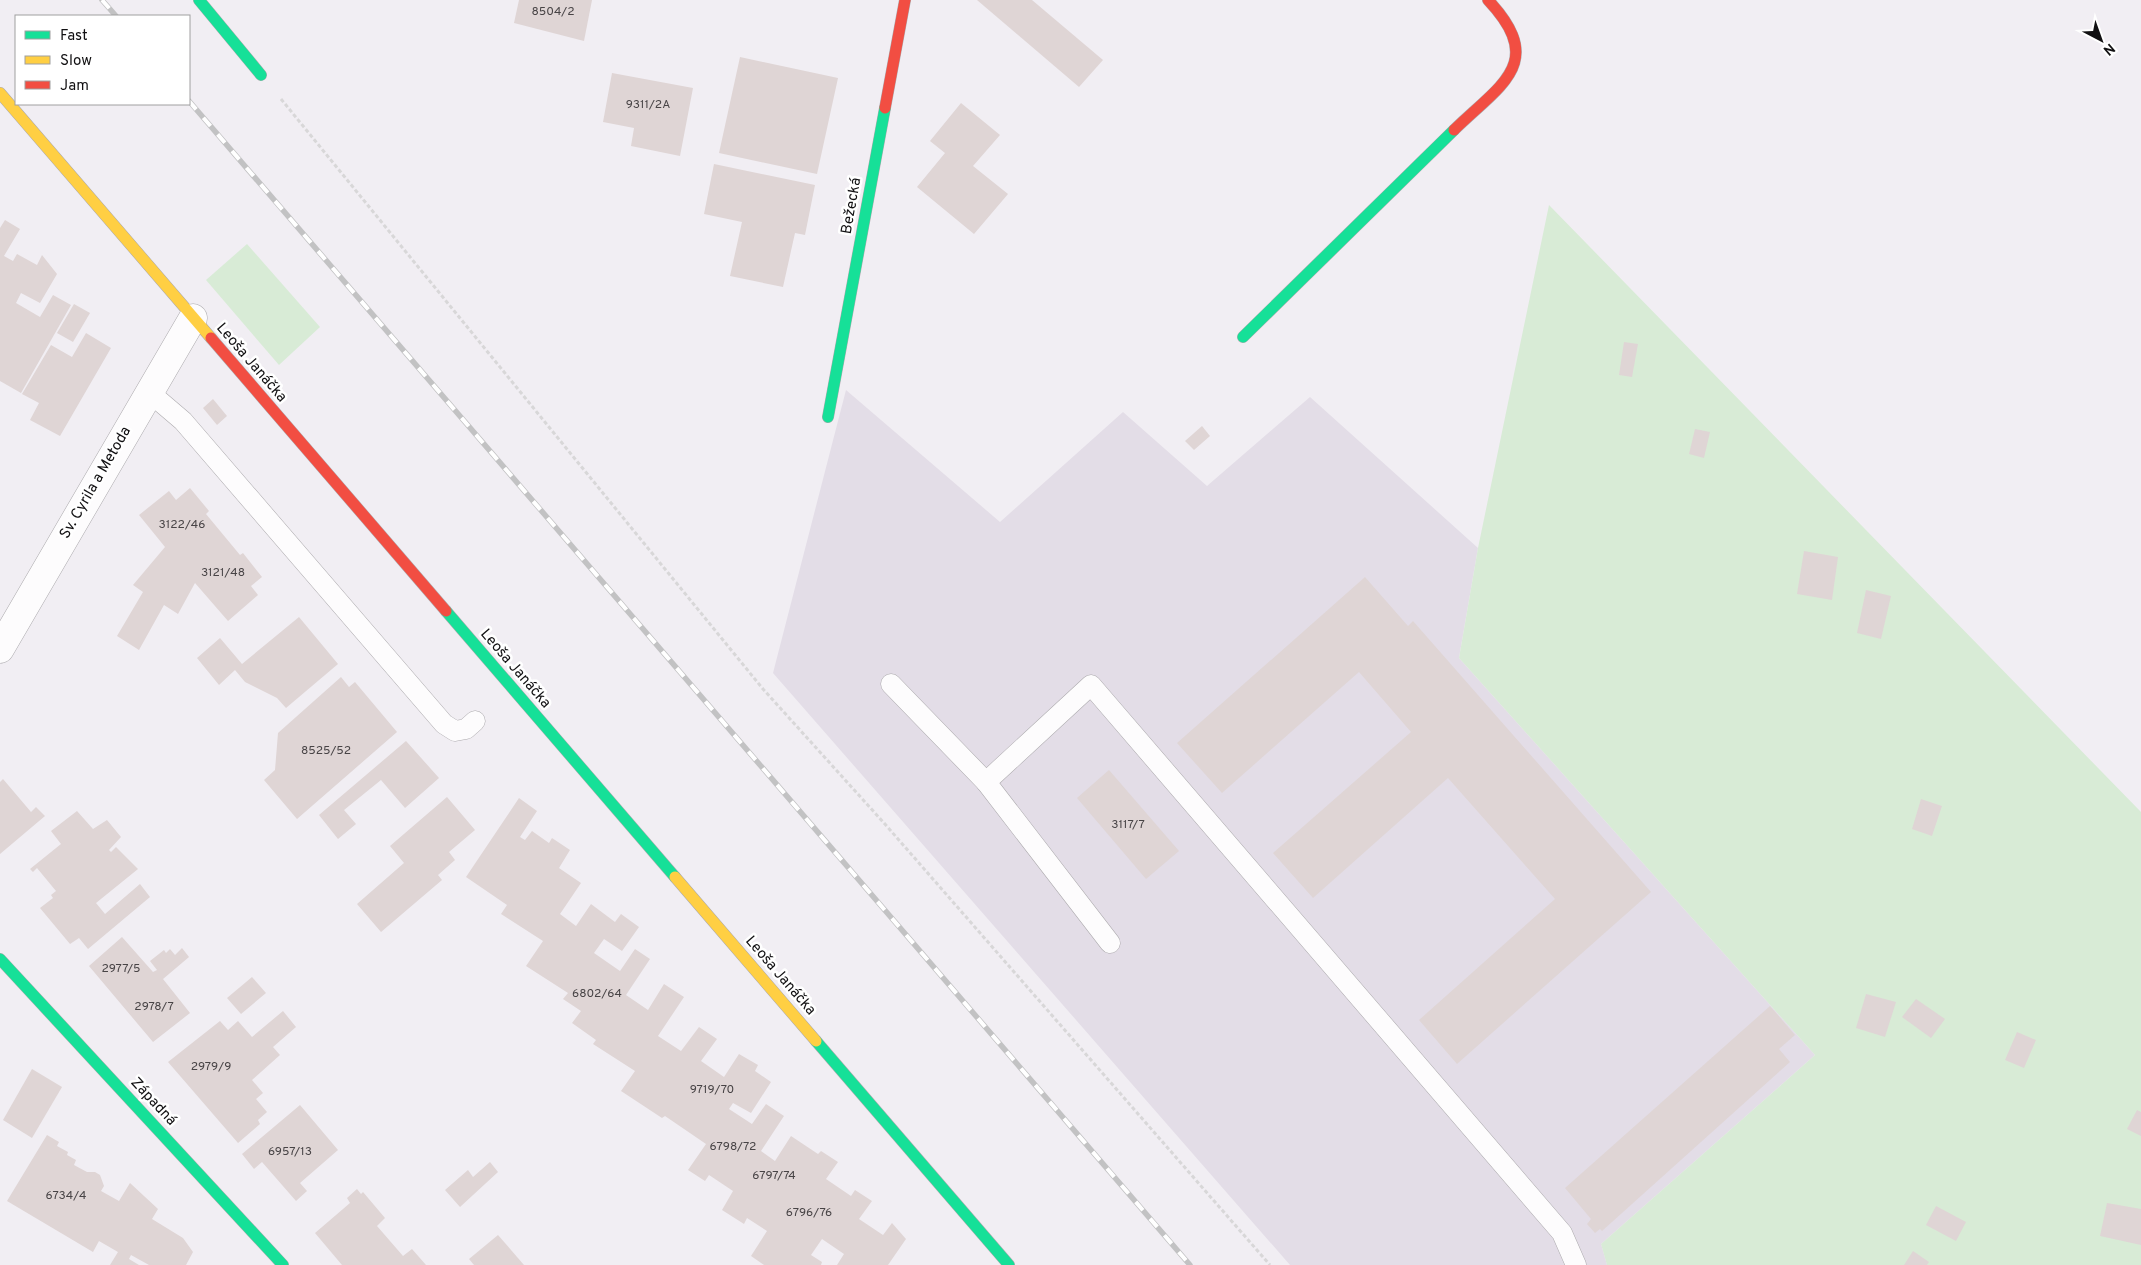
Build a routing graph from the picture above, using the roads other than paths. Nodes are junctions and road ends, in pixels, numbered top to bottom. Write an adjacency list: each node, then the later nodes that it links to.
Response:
1 (199, 0): 4 (street)
2 (905, 0): 9 (street, Bežecká)
3 (1488, 0): 7 (street)
4 (261, 75)
5 (0, 93): 6 (street, Leoša Janáčka)
6 (193, 318): 8 (street, Sv. Cyrila a Metoda); 17 (street, Leoša Janáčka)
7 (1243, 337)
8 (149, 392): 10 (street, Sv. Cyrila a Metoda); 12 (lane)
9 (828, 417)
10 (0, 649)
11 (891, 684): 13 (lane)
12 (475, 721)
13 (986, 782): 14 (lane); 18 (lane)
14 (1110, 943)
15 (0, 959): 16 (street, Západná)
16 (279, 1263)
17 (1009, 1265)
18 (1576, 1265)

